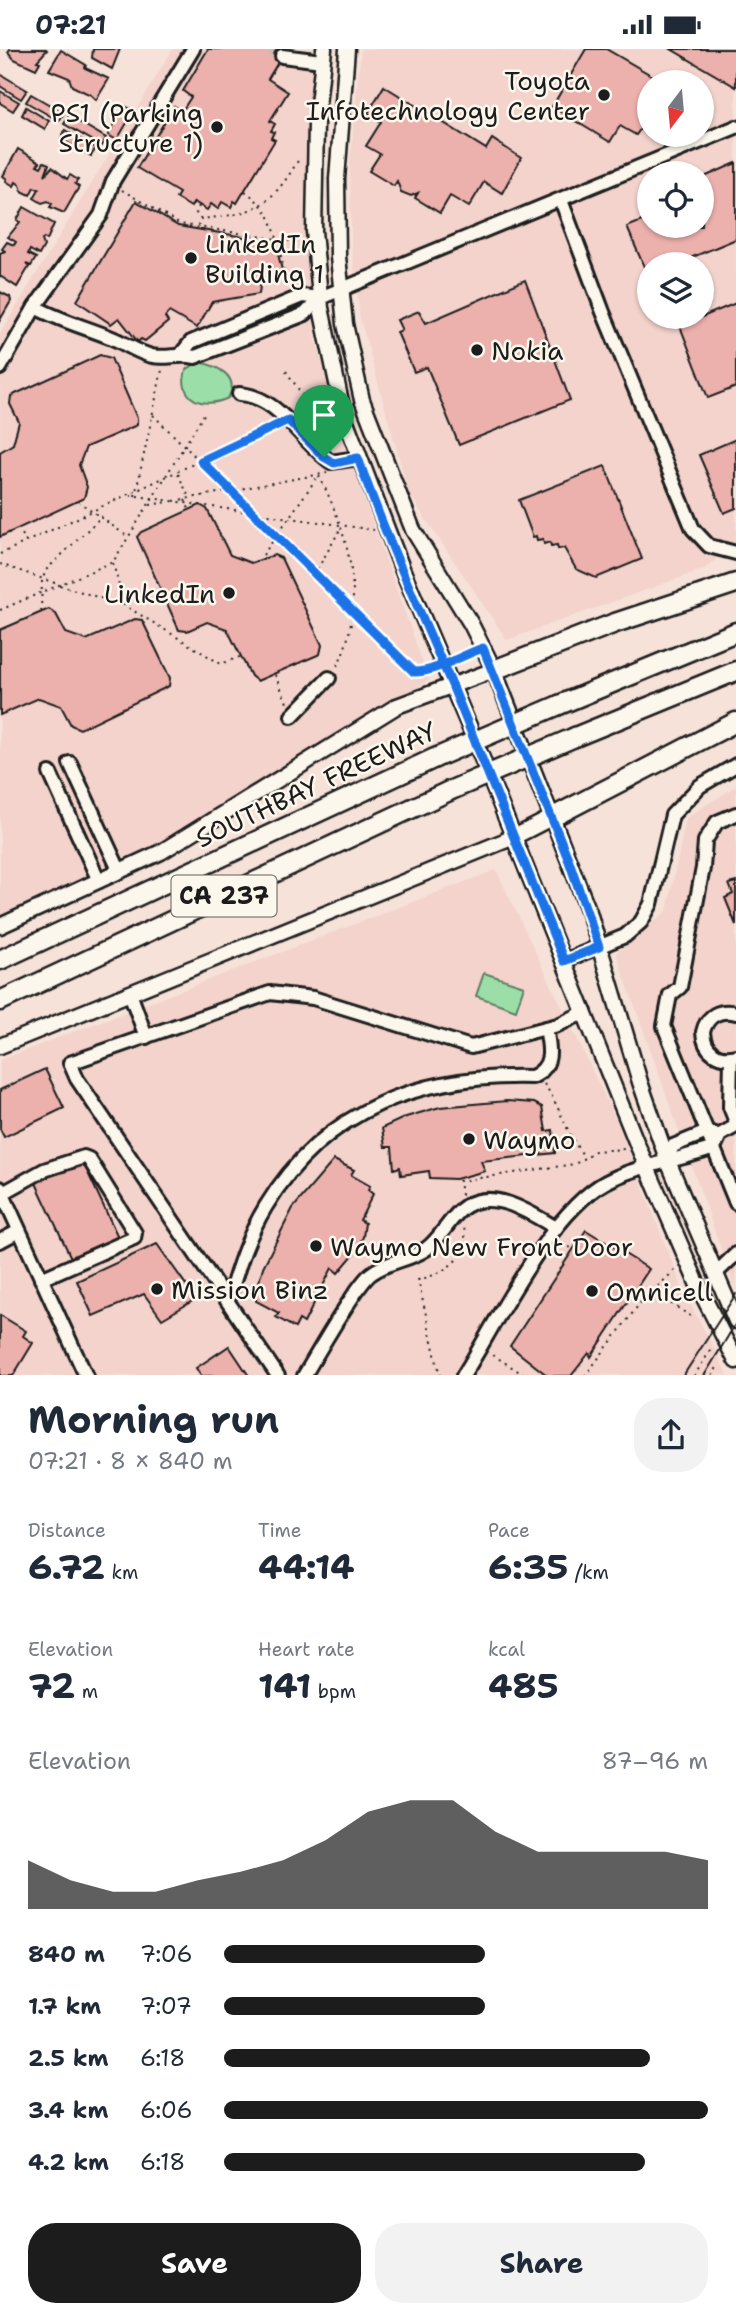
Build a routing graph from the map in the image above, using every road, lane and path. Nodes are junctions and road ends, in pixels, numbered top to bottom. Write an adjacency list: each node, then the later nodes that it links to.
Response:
1 (193, 49): 7 (street)
2 (347, 49): 17 (main road)
3 (323, 55): 4 (street); 18 (main road)
4 (282, 56)
5 (736, 127): 9 (street)
6 (299, 159): 10 (path)
7 (112, 185): 13 (path); 19 (street)
8 (245, 191): 10 (path)
9 (561, 200): 17 (street); 56 (street)
10 (262, 204): 12 (path); 14 (path)
11 (199, 206): 12 (path)
12 (200, 219): 13 (path)
13 (198, 227): 14 (path)
14 (277, 239): 15 (path); 16 (path)
15 (300, 242)
16 (288, 289)
17 (340, 291): 18 (street); 71 (main road)
18 (320, 298): 19 (street); 28 (main road)
19 (35, 307): 20 (street)
20 (0, 367)
21 (153, 367): 25 (path)
22 (286, 371): 30 (path)
23 (239, 394): 26 (street)
24 (206, 411): 27 (path)
25 (153, 415): 27 (path); 34 (path)
26 (288, 420): 29 (path); 30 (street)
27 (185, 446): 29 (path); 33 (path)
28 (358, 458): 30 (street); 51 (main road)
29 (201, 461): 31 (path); 35 (path)
30 (329, 467): 32 (path)
31 (177, 472): 33 (path); 38 (path)
32 (319, 475): 35 (path); 49 (path); 50 (path)
33 (166, 477): 34 (path); 39 (path)
34 (136, 491): 36 (path); 37 (path)
35 (230, 491): 38 (path); 47 (path)
36 (127, 495): 37 (path); 46 (path)
37 (135, 496): 39 (path)
38 (189, 498): 40 (path)
39 (153, 499): 42 (path); 44 (path)
40 (185, 499): 42 (path); 43 (path)
41 (78, 501): 46 (path)
42 (171, 502): 43 (path); 44 (path)
43 (187, 504): 45 (path); 47 (path)
44 (149, 506): 54 (path)
45 (189, 509)
46 (94, 510): 48 (path); 55 (path)
47 (252, 513): 49 (path); 53 (path)
48 (102, 516): 54 (path); 62 (path)
49 (288, 519): 50 (path); 53 (path)
50 (342, 527): 51 (path); 61 (path); 69 (path)
51 (385, 527): 73 (main road)
52 (19, 528): 55 (path)
53 (275, 537): 58 (path); 61 (path)
54 (128, 538): 59 (path)
55 (26, 543): 57 (path)
56 (736, 553)
57 (0, 554)
58 (263, 555)
59 (113, 562): 64 (path); 66 (path)
60 (0, 563): 62 (path)
61 (314, 575): 69 (path)
62 (43, 579): 64 (path); 65 (path)
63 (736, 583): 74 (highway)
64 (58, 584): 65 (path); 66 (path)
65 (41, 591): 67 (path); 68 (path)
66 (124, 605): 72 (path)
67 (0, 610)
68 (41, 611)
69 (352, 612): 73 (path); 77 (path)
70 (736, 632): 91 (highway, SOUTHBAY FREEWAY / CA 237, bridge)
71 (483, 648): 73 (path); 74 (main road)
72 (242, 656)
73 (442, 663): 78 (main road)
74 (494, 670): 78 (main road); 85 (main road)
75 (736, 670): 94 (highway, CA 237, bridge)
76 (275, 675): 79 (path)
77 (329, 678): 79 (street)
78 (452, 685): 86 (main road); 87 (main road)
79 (292, 716)
80 (736, 722): 85 (highway)
81 (70, 763): 87 (street)
82 (736, 765): 90 (street)
83 (50, 773): 88 (street)
84 (736, 814): 103 (street)
85 (551, 818): 86 (main road); 90 (main road)
86 (514, 837): 92 (main road); 93 (main road)
87 (120, 872): 88 (main road)
88 (99, 881): 89 (main road)
89 (0, 926)
90 (599, 947): 92 (street); 108 (main road)
91 (0, 960)
92 (564, 961): 95 (main road)
93 (130, 993): 98 (street); 99 (main road)
94 (0, 1001)
95 (585, 1012): 97 (street); 109 (main road)
96 (736, 1013): 100 (street)
97 (546, 1028): 98 (street); 101 (street)
98 (146, 1037): 123 (street)
99 (0, 1046)
100 (734, 1057): 102 (street)
101 (537, 1075): 107 (path); 123 (street)
102 (736, 1124): 104 (street)
103 (707, 1132): 104 (street); 105 (street); 108 (street)
104 (720, 1135): 105 (street)
105 (713, 1148): 108 (street); 111 (street)
106 (625, 1149): 107 (path)
107 (583, 1156): 112 (path)
108 (667, 1159): 109 (street); 120 (main road)
109 (649, 1166): 113 (street); 128 (main road)
110 (1, 1190): 114 (street); 121 (street)
111 (736, 1203)
112 (462, 1210): 113 (street); 132 (street); 133 (path)
113 (556, 1228): 134 (street)
114 (19, 1231): 115 (street); 121 (street)
115 (0, 1241)
116 (563, 1243): 117 (path)
117 (574, 1249)
118 (736, 1254): 120 (street)
119 (675, 1270): 122 (path)
120 (715, 1273): 125 (main road)
121 (41, 1279): 130 (street)
122 (652, 1292): 124 (path); 136 (path)
123 (228, 1300): 131 (street)
124 (692, 1317)
125 (736, 1321)
126 (712, 1348): 137 (path)
127 (493, 1355): 135 (path)
128 (736, 1361)
129 (719, 1364): 138 (path)
130 (86, 1375)
131 (278, 1375)
132 (304, 1375)
133 (440, 1375)
134 (463, 1375)
135 (526, 1375)
136 (585, 1375)
137 (694, 1375)
138 (712, 1375)

